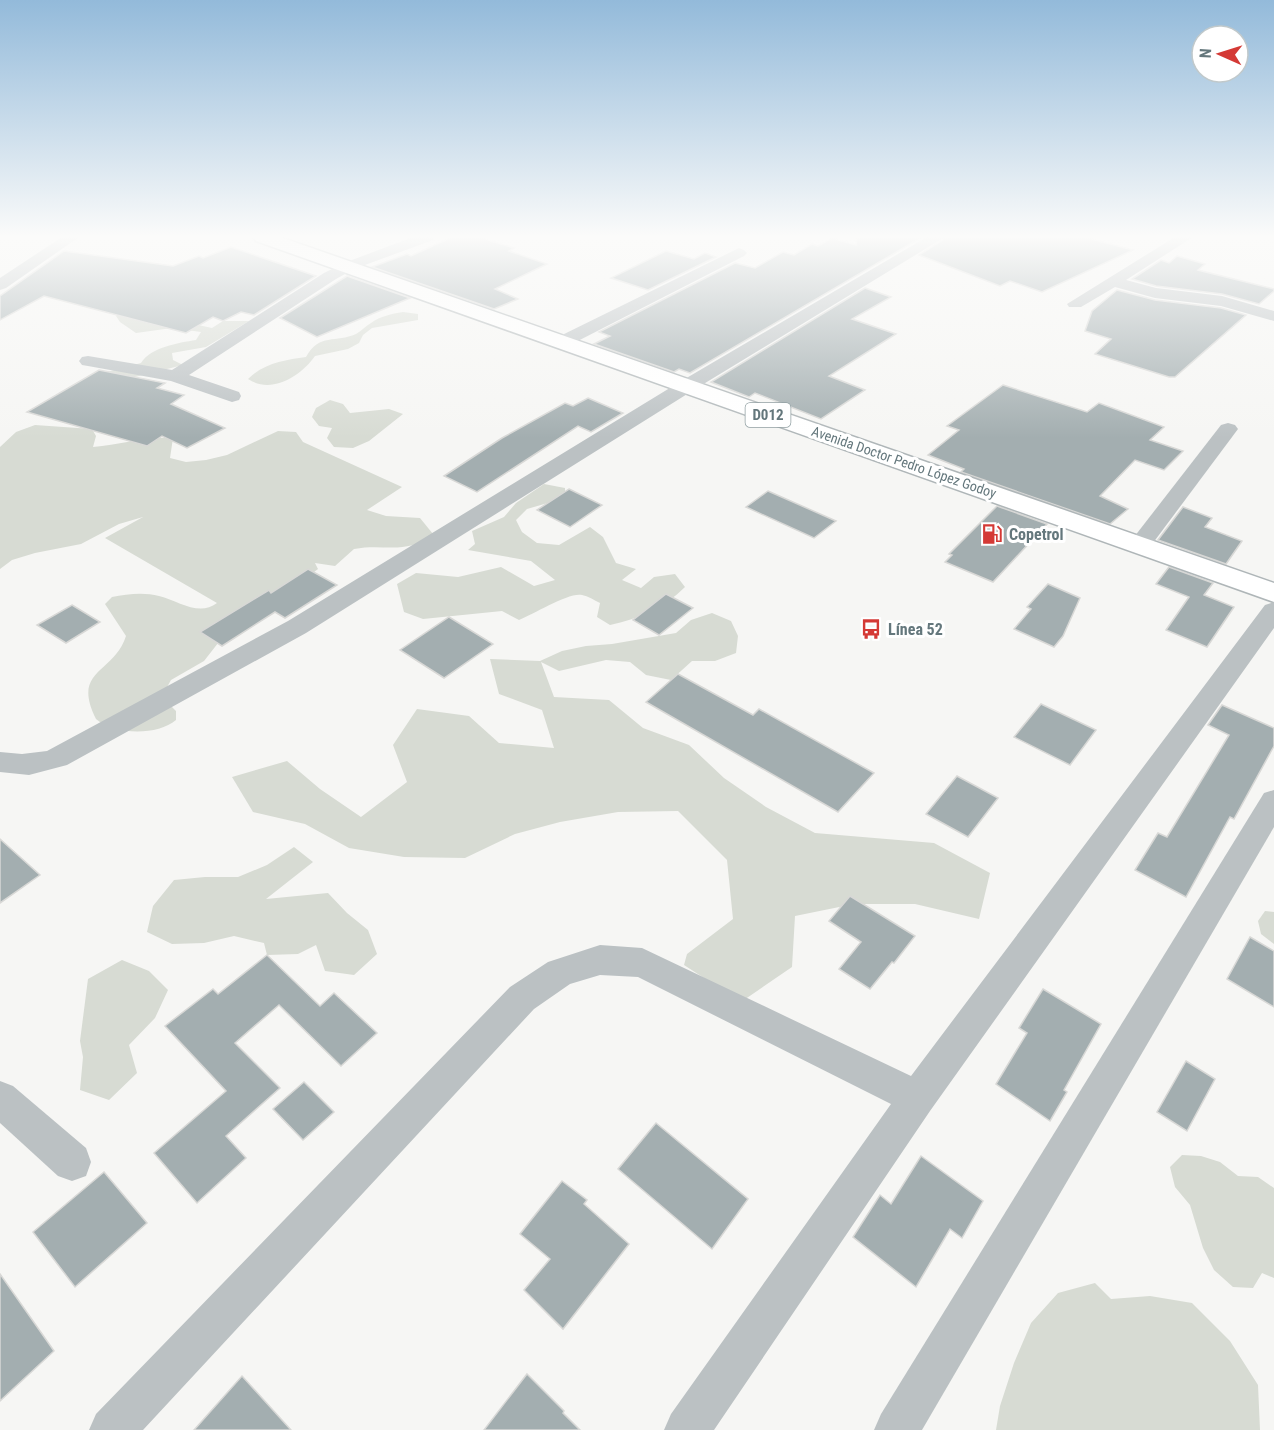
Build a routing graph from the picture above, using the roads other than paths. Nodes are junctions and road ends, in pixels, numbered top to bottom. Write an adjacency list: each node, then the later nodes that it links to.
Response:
1 (287, 304): 9 (street)
2 (455, 304): 7 (main road, Avenida Doctor Pedro López Godoy / D012)
3 (638, 304): 7 (street)
4 (826, 304): 10 (street)
5 (1231, 304): 6 (street)
6 (1274, 316)
7 (562, 342): 10 (main road, Avenida Doctor Pedro López Godoy / D012)
8 (88, 361): 9 (street)
9 (175, 376): 11 (street)
10 (686, 387): 13 (main road, Avenida Doctor Pedro López Godoy / D012); 16 (street)
11 (232, 396)
12 (1228, 429): 13 (street)
13 (1139, 546): 14 (main road, Avenida Doctor Pedro López Godoy / D012)
14 (1274, 593)
15 (1274, 610): 18 (street)
16 (0, 762)
17 (1274, 801): 23 (street)
18 (917, 1098): 21 (street); 22 (street)
19 (0, 1099): 20 (street)
20 (72, 1162)
21 (112, 1430)
22 (687, 1430)
23 (897, 1430)

